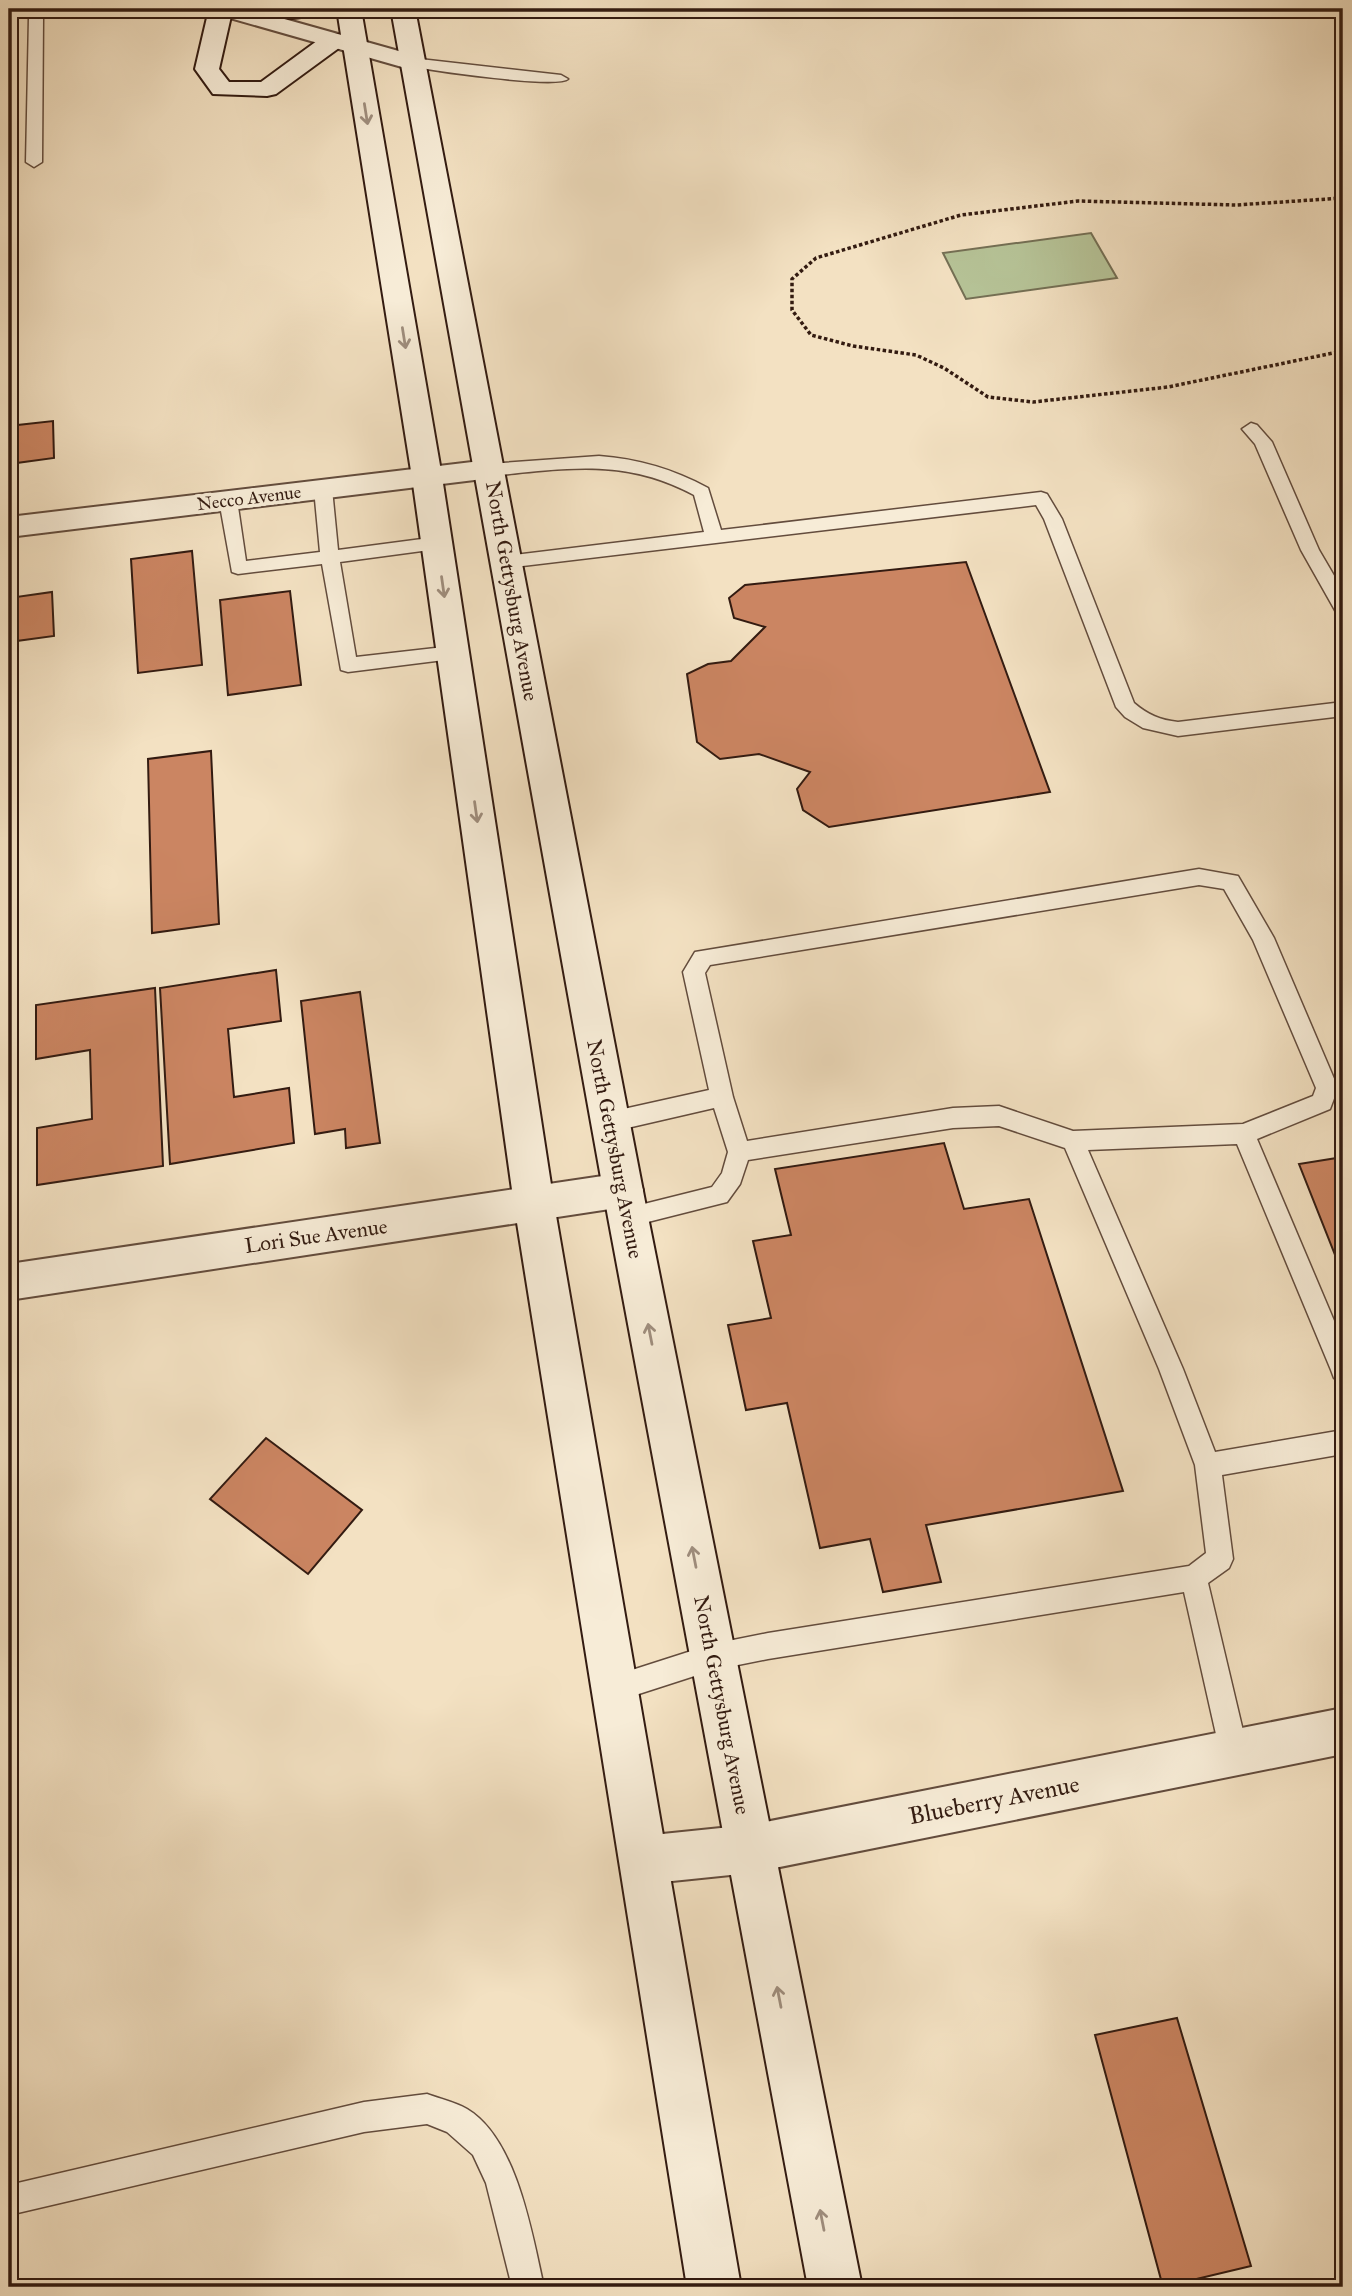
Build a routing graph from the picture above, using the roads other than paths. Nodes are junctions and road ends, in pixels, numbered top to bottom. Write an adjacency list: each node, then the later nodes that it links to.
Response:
1 (39, 9): 9 (lane)
2 (224, 9): 3 (main road); 6 (main road); 6 (main road)
3 (310, 9)
4 (349, 9): 6 (main road)
5 (403, 9): 7 (main road, North Gettysburg Avenue)
6 (344, 43): 7 (main road); 12 (main road, one-way to 12)
7 (411, 62): 8 (lane); 11 (main road, North Gettysburg Avenue)
8 (561, 79)
9 (34, 162)
10 (1251, 429): 20 (lane)
11 (489, 470): 12 (main road, Necco Avenue); 16 (lane); 19 (main road, North Gettysburg Avenue)
12 (427, 477): 13 (main road, Necco Avenue); 17 (main road)
13 (323, 489): 14 (main road, Necco Avenue); 18 (lane)
14 (228, 500): 15 (main road, Necco Avenue); 18 (lane)
15 (9, 527)
16 (714, 537): 19 (lane); 22 (lane)
17 (437, 542): 18 (lane); 21 (main road, one-way to 21)
18 (330, 557): 21 (lane)
19 (506, 562): 24 (main road, North Gettysburg Avenue)
20 (1343, 607)
21 (453, 653): 29 (main road, one-way to 29)
22 (1343, 709)
23 (722, 1097): 24 (lane); 25 (lane); 27 (lane)
24 (610, 1122): 28 (main road, North Gettysburg Avenue)
25 (1244, 1135): 26 (lane); 31 (lane)
26 (1073, 1141): 27 (lane); 33 (lane)
27 (740, 1152): 28 (lane)
28 (625, 1203): 29 (main road, Lori Sue Avenue); 35 (main road, North Gettysburg Avenue, one-way to 28)
29 (534, 1204): 30 (main road, Lori Sue Avenue); 36 (main road)
30 (9, 1282)
31 (1343, 1370)
32 (1343, 1442): 33 (lane)
33 (1208, 1465): 34 (lane)
34 (1194, 1578): 35 (lane); 38 (lane)
35 (713, 1657): 36 (lane); 39 (main road, North Gettysburg Avenue)
36 (614, 1689): 40 (main road)
37 (1343, 1731): 38 (main road, Blueberry Avenue)
38 (1234, 1752): 39 (main road, Blueberry Avenue)
39 (750, 1849): 40 (main road, Blueberry Avenue); 44 (main road, North Gettysburg Avenue, one-way to 39)
40 (643, 1860): 43 (main road)
41 (9, 2200): 42 (lane)
42 (528, 2287)
43 (714, 2287)
44 (835, 2287)

